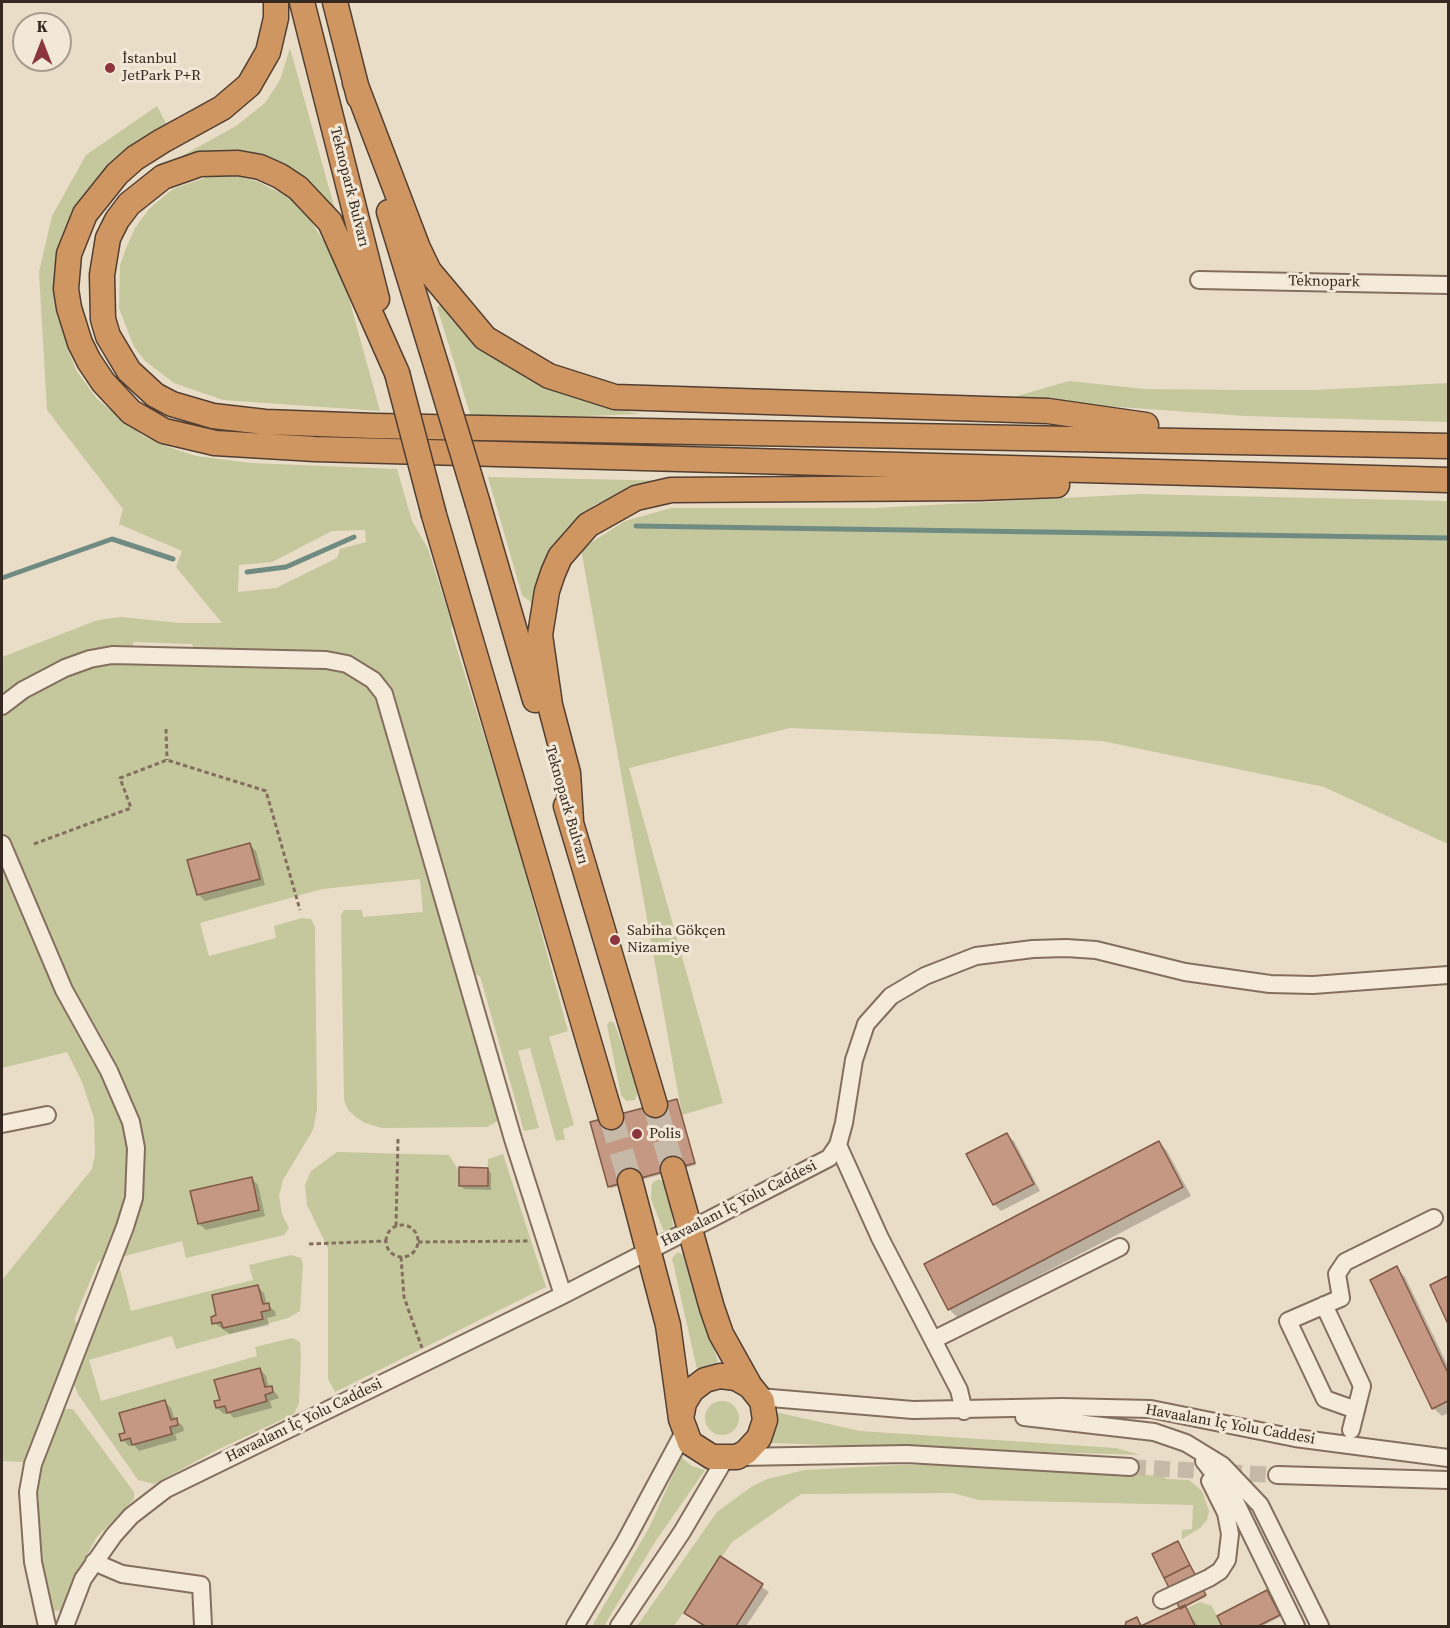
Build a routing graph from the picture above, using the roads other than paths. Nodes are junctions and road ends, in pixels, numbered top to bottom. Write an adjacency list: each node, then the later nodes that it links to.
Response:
1 (276, 2): 10 (highway)
2 (302, 2): 7 (highway, Teknopark Bulvarı)
3 (335, 2): 4 (highway, Teknopark Bulvarı)
4 (355, 83): 8 (highway); 13 (highway, Teknopark Bulvarı, bridge)
5 (1199, 280): 6 (street, Teknopark)
6 (1449, 285)
7 (397, 373): 8 (highway); 18 (highway, bridge)
8 (1246, 440): 9 (highway)
9 (1449, 446)
10 (1264, 476): 11 (highway); 13 (highway)
11 (1449, 480)
12 (2, 706): 27 (street)
13 (571, 821): 16 (highway, Teknopark Bulvarı)
14 (2, 844): 44 (street)
15 (1449, 975): 20 (street)
16 (655, 1105)
17 (47, 1115): 19 (street)
18 (611, 1117)
19 (2, 1124)
20 (838, 1145): 24 (street, Havaalanı İç Yolu Caddesi); 29 (street)
21 (674, 1169): 24 (highway)
22 (630, 1181): 26 (highway)
23 (1434, 1218): 28 (street)
24 (691, 1229): 26 (street, Havaalanı İç Yolu Caddesi); 30 (highway)
25 (1120, 1247): 29 (street)
26 (650, 1250): 27 (street, Havaalanı İç Yolu Caddesi); 33 (highway)
27 (563, 1295): 41 (street, Havaalanı İç Yolu Caddesi)
28 (1324, 1305): 31 (street); 31 (street)
29 (933, 1340): 32 (street)
30 (755, 1391): 32 (street, Havaalanı İç Yolu Caddesi); 33 (highway); 36 (highway)
31 (1356, 1410): 34 (street)
32 (964, 1411): 35 (street); 37 (street, Havaalanı İç Yolu Caddesi)
33 (683, 1425): 36 (highway); 43 (street)
34 (1351, 1430)
35 (1154, 1432): 42 (street); 48 (street); 49 (street)
36 (731, 1458): 38 (street); 47 (street)
37 (1449, 1458)
38 (1130, 1467)
39 (1277, 1475): 40 (street)
40 (1449, 1480)
41 (94, 1562): 45 (street, Havaalanı İç Yolu Caddesi); 46 (street)
42 (1162, 1600)
43 (576, 1624)
44 (47, 1626)
45 (65, 1626)
46 (203, 1626)
47 (619, 1626)
48 (1296, 1626)
49 (1320, 1626)

